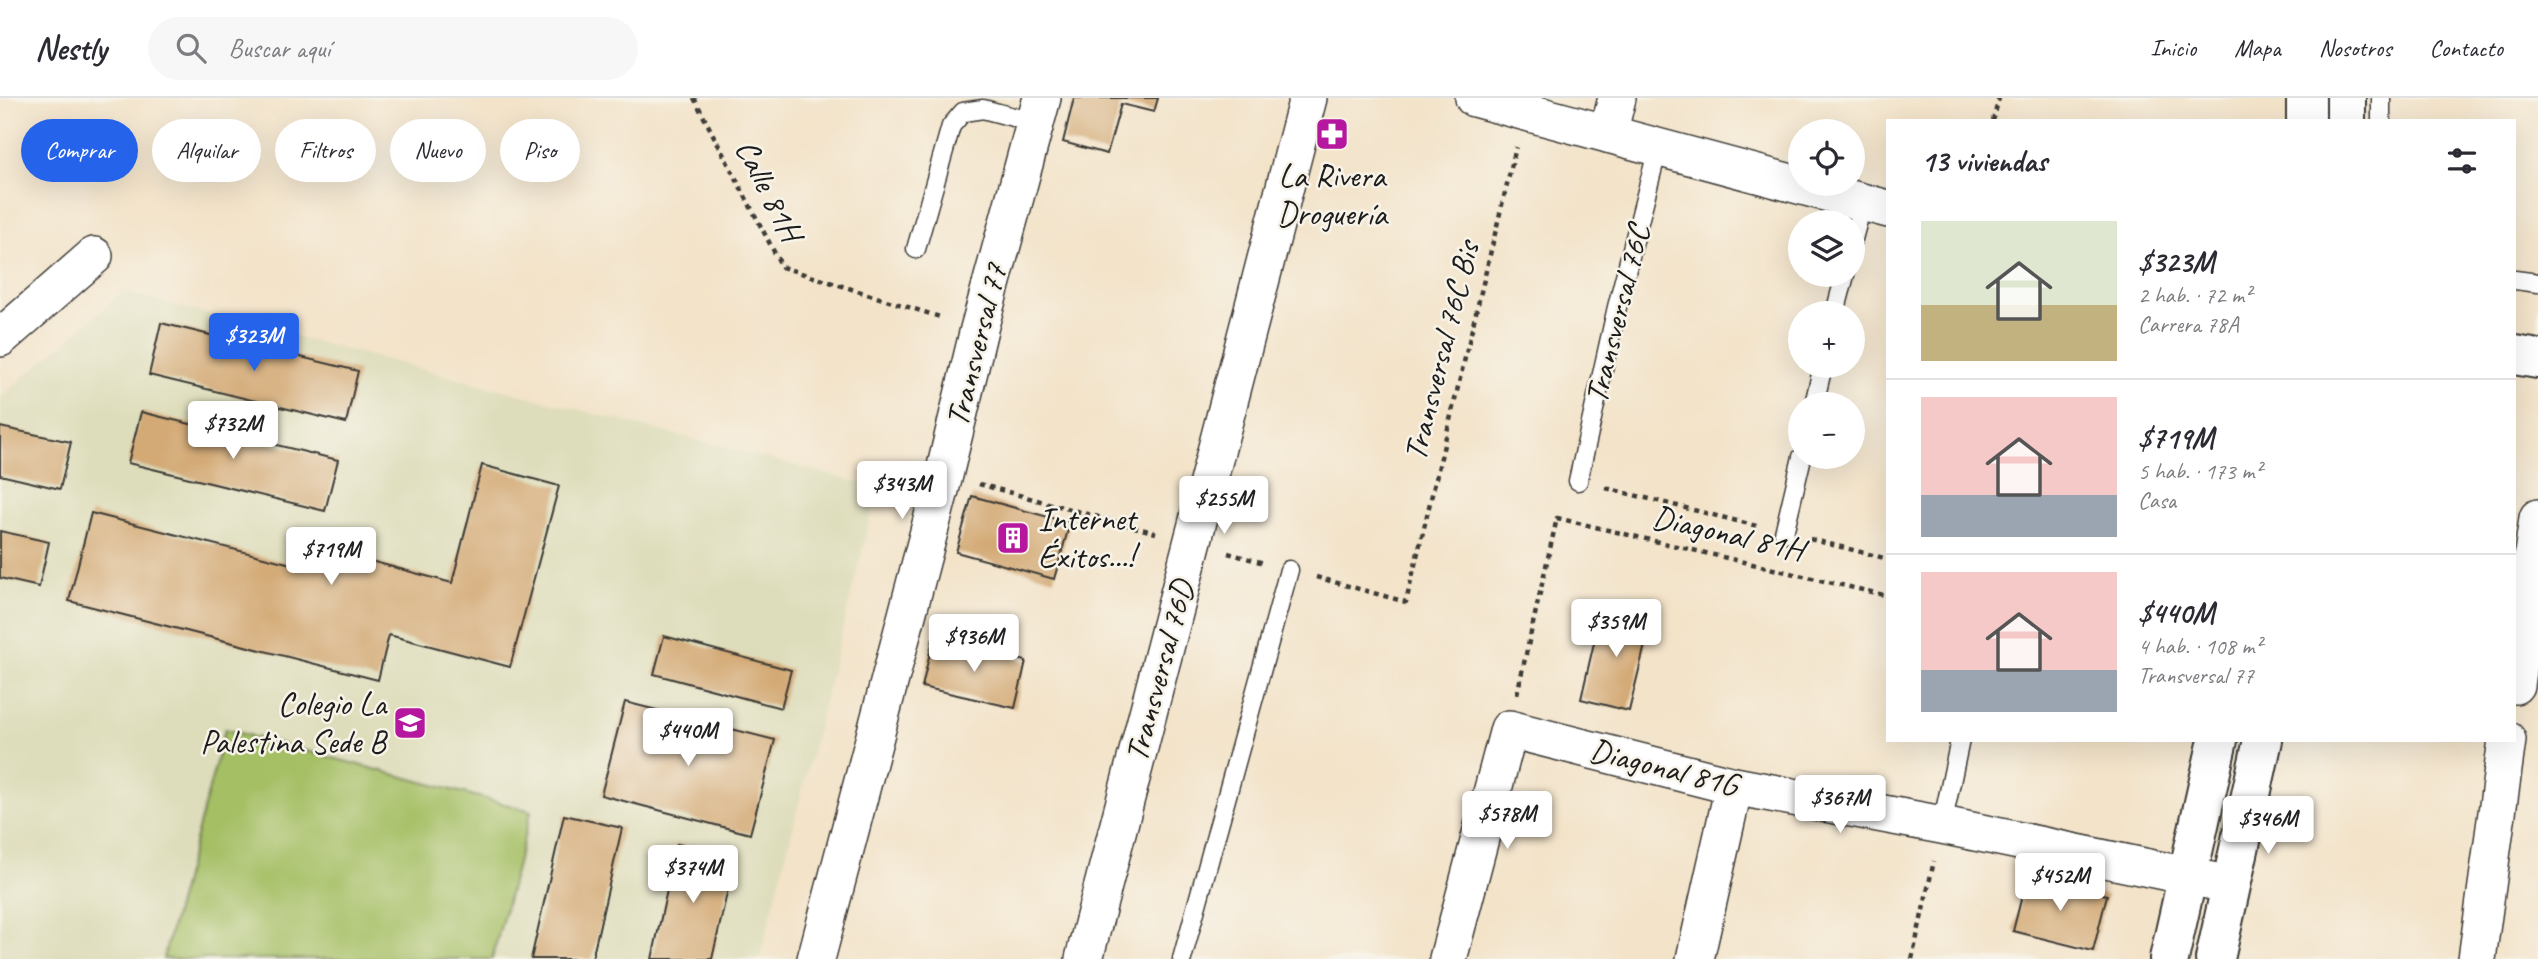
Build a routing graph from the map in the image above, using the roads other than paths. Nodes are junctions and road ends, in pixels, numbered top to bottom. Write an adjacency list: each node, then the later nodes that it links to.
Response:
1 (1308, 98): 37 (street, Transversal 76D)
2 (1474, 98): 11 (street)
3 (1617, 98): 11 (street)
4 (2306, 98): 8 (main road)
5 (2346, 98): 9 (main road)
6 (2381, 98): 10 (lane)
7 (1039, 110): 15 (lane); 36 (street, Transversal 77)
8 (2305, 119)
9 (2346, 119)
10 (2381, 119)
11 (1608, 134): 12 (street)
12 (1658, 148): 13 (street); 23 (lane, Transversal 76C)
13 (1875, 205): 14 (lane)
14 (1865, 220)
15 (916, 248)
16 (94, 256): 19 (street)
17 (2516, 280): 18 (lane)
18 (2538, 283)
19 (0, 338)
20 (2516, 355): 21 (main road)
21 (2538, 359)
22 (1799, 469): 25 (lane)
23 (1578, 481)
24 (2538, 518): 27 (street)
25 (1784, 533)
26 (1289, 570): 38 (lane)
27 (2516, 678)
28 (1959, 742): 33 (lane)
29 (2218, 742): 34 (main road)
30 (2263, 742): 35 (main road)
31 (2507, 742): 43 (street)
32 (1734, 786): 33 (street, Diagonal 81G); 39 (street, Diagonal 81G); 40 (street)
33 (1941, 825): 34 (street, Diagonal 81G)
34 (2187, 875): 35 (street, Diagonal 81G); 41 (main road)
35 (2231, 885): 42 (main road)
36 (816, 959)
37 (1084, 959)
38 (1182, 959)
39 (1448, 959)
40 (1695, 959)
41 (2169, 959)
42 (2215, 959)
43 (2477, 959)

